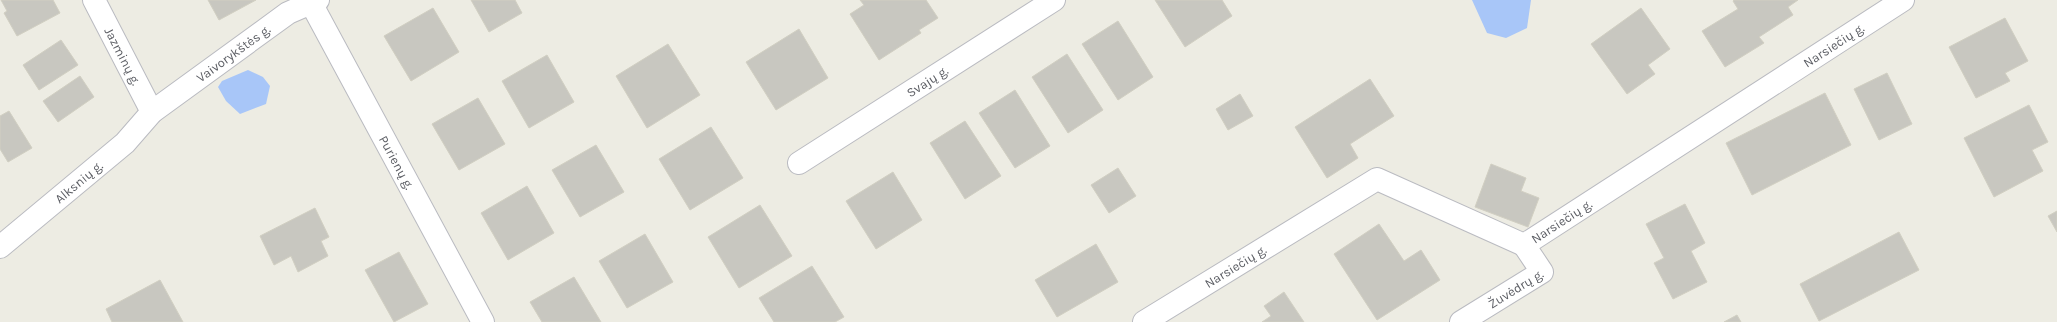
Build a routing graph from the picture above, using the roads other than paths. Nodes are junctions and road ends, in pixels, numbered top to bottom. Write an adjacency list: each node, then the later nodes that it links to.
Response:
1 (94, 0): 5 (street, Jazminų g.)
2 (1054, 0): 6 (street, Svajų g.)
3 (1903, 0): 7 (street, Narsiečių g.)
4 (314, 2): 5 (street, Vaivorykštės g.); 9 (street, Purienų g.)
5 (152, 112): 8 (street, Alksnių g.)
6 (799, 162)
7 (1524, 245): 10 (street, Narsiečių g.); 11 (street, Žuvėdrų g.)
8 (0, 247)
9 (484, 322)
10 (1144, 322)
11 (1461, 322)

